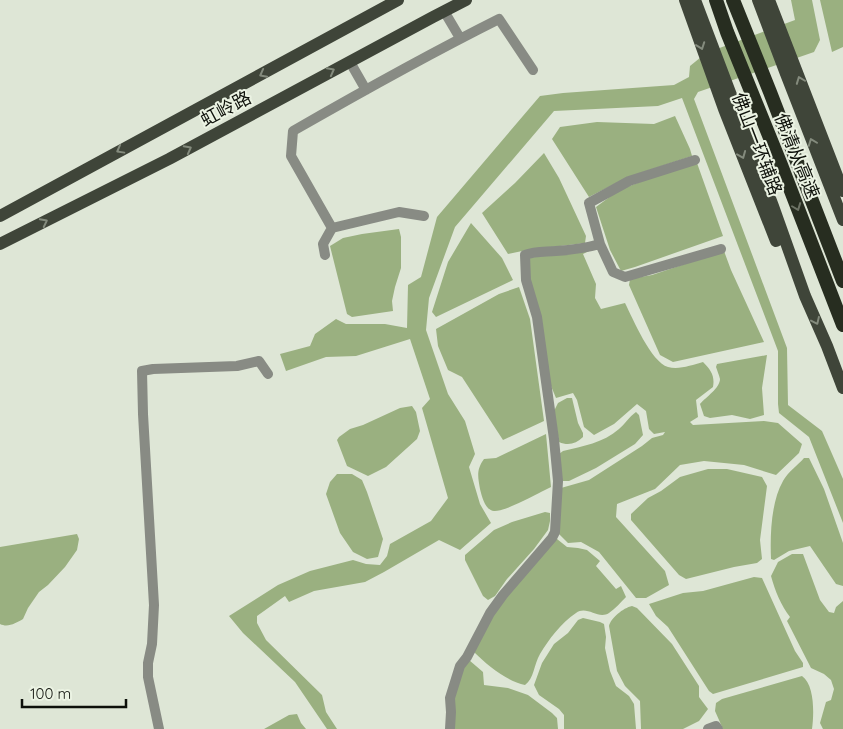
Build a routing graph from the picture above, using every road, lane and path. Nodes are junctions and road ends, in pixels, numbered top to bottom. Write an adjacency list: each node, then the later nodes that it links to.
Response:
1 (398, 0): 16 (main road, 虹岭路, one-way to 16)
2 (466, 0): 9 (main road, 虹岭路)
3 (685, 0): 25 (main road, 佛山一环辅路, one-way to 25)
4 (695, 0): 25 (main road, 佛山一环辅路)
5 (716, 0): 26 (highway, 佛清从高速, one-way to 26)
6 (732, 0): 24 (highway, 佛清从高速)
7 (758, 0): 18 (main road, one-way to 7)
8 (769, 0): 15 (main road, one-way to 8)
9 (444, 11): 10 (street); 11 (main road, 虹岭路)
10 (460, 38): 12 (street); 13 (street)
11 (350, 62): 13 (street); 20 (main road, 虹岭路, one-way to 11)
12 (533, 70)
13 (366, 90): 19 (street)
14 (695, 160): 21 (street)
15 (843, 191)
16 (0, 216)
17 (424, 216): 19 (street)
18 (843, 220)
19 (332, 228): 23 (street)
20 (0, 244)
21 (600, 244): 22 (street); 32 (street)
22 (721, 249)
23 (324, 255)
24 (843, 281)
25 (805, 296): 30 (main road, 佛山一环辅路, one-way to 30)
26 (833, 300): 27 (highway, 佛清从高速); 28 (highway)
27 (843, 325)
28 (843, 336)
29 (268, 374): 31 (street)
30 (843, 388)
31 (160, 729)
32 (450, 729)
33 (708, 729): 34 (street)
34 (718, 729)

